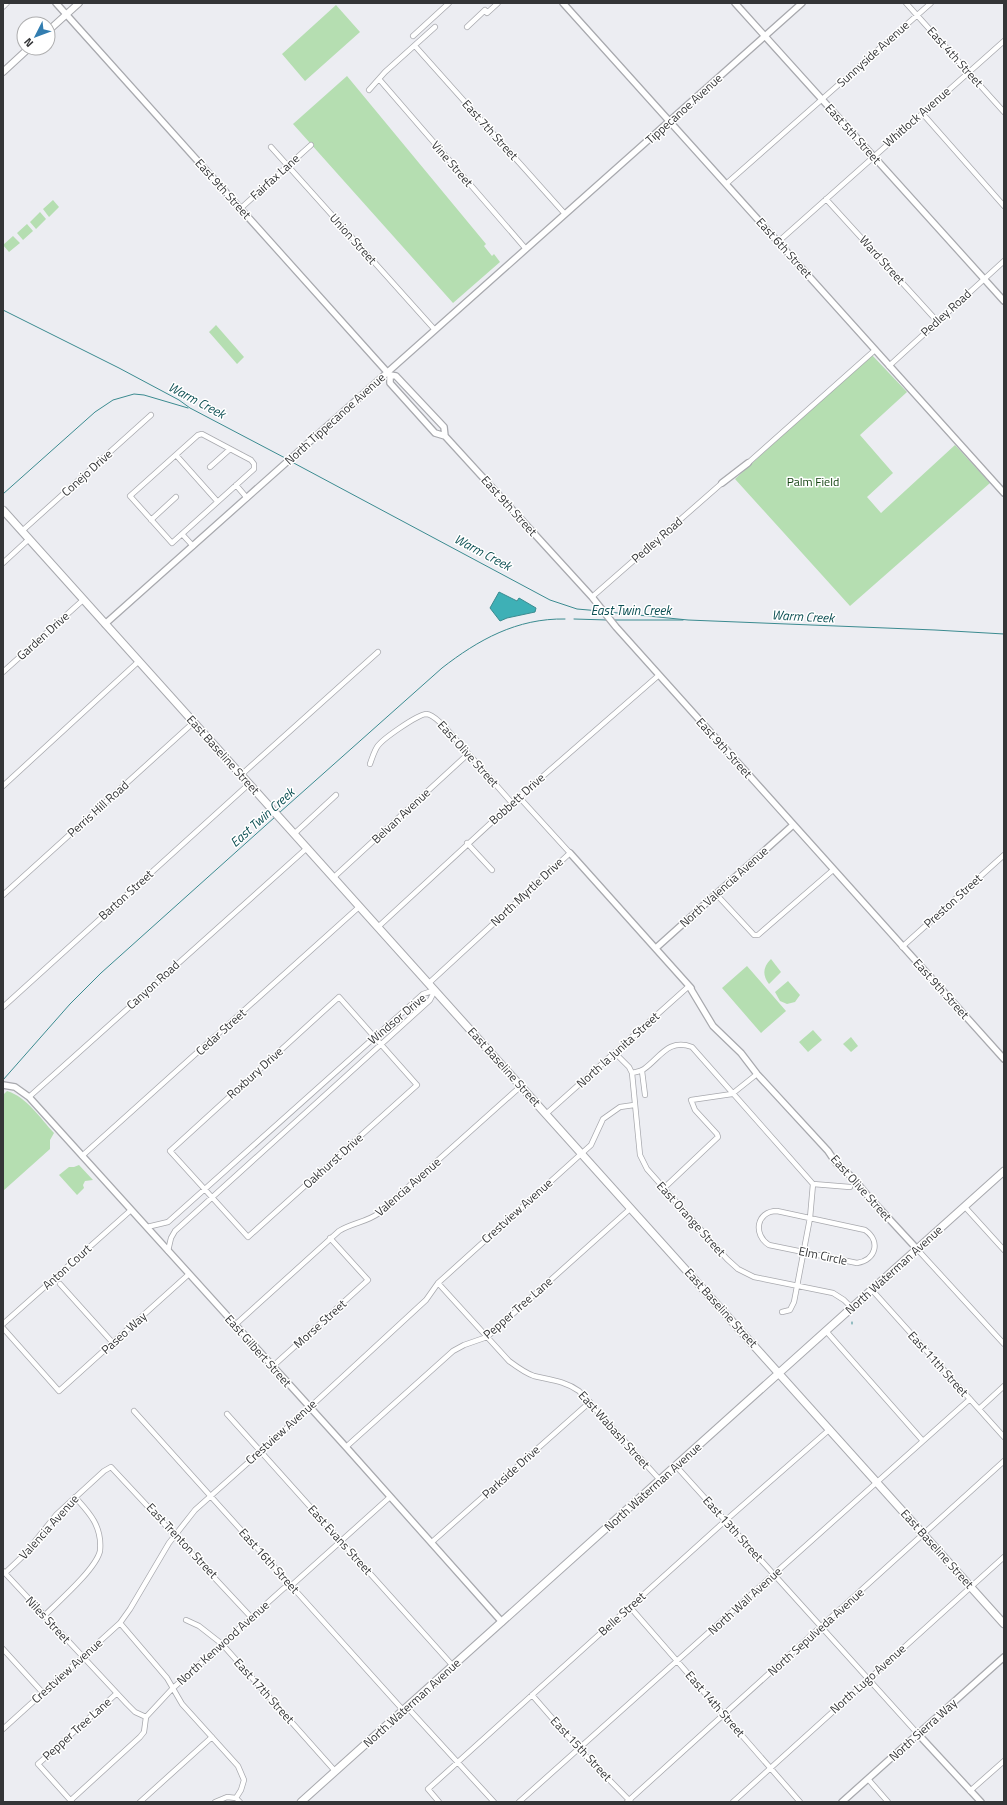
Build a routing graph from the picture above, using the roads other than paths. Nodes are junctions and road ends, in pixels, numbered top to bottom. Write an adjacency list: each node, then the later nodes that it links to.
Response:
1 (7, 3): 11 (street)
2 (56, 3): 12 (street, East 9th Street)
3 (79, 3): 12 (main road)
4 (449, 3): 17 (street)
5 (498, 3): 16 (street)
6 (563, 3): 29 (street, East 6th Street)
7 (735, 3): 18 (street, East 5th Street)
8 (802, 3): 18 (street, Tippecanoe Avenue)
9 (906, 3): 13 (street, East 4th Street)
10 (930, 3): 13 (street, Sunnyside Avenue)
11 (3, 7)
12 (66, 15): 14 (main road); 37 (street, East 9th Street)
13 (917, 15): 23 (street, East 4th Street); 26 (street, Sunnyside Avenue)
14 (56, 24)
15 (435, 27): 20 (street)
16 (467, 27)
17 (413, 36)
18 (765, 36): 26 (street, East 5th Street); 29 (street, Tippecanoe Avenue)
19 (1004, 41): 23 (street, Whitlock Avenue)
20 (415, 46): 24 (street); 38 (street, East 7th Street)
21 (20, 56): 22 (main road)
22 (3, 72)
23 (968, 72): 27 (street, East 4th Street); 28 (street, Whitlock Avenue)
24 (378, 79): 25 (street); 40 (street, Vine Street)
25 (370, 90)
26 (822, 100): 32 (street, East 5th Street); 34 (street, Sunnyside Avenue)
27 (1004, 112)
28 (922, 113): 32 (street, Whitlock Avenue); 36 (street)
29 (670, 121): 34 (street, East 6th Street); 38 (street, Tippecanoe Avenue)
30 (311, 145): 33 (street, Fairfax Lane)
31 (271, 147): 33 (street, Union Street)
32 (873, 156): 35 (street, Whitlock Avenue); 42 (street, East 5th Street)
33 (288, 166): 37 (street, Fairfax Lane); 45 (street, Union Street)
34 (726, 184): 39 (street, East 6th Street)
35 (826, 199): 39 (street, Whitlock Avenue); 44 (street, Ward Street)
36 (1004, 206)
37 (240, 209): 48 (street, East 9th Street)
38 (566, 214): 40 (street, North Tippecanoe Avenue)
39 (778, 242): 46 (street, East 6th Street)
40 (526, 249): 45 (street, North Tippecanoe Avenue)
41 (1004, 261): 42 (street, Pedley Road)
42 (984, 279): 43 (street, East 5th Street); 44 (street, Pedley Road)
43 (1004, 301)
44 (937, 322): 47 (street, Pedley Road)
45 (435, 330): 48 (street, North Tippecanoe Avenue)
46 (875, 350): 47 (street, East 6th Street); 53 (street)
47 (889, 366): 57 (street, East 6th Street)
48 (389, 374): 50 (street, East 9th Street); 50 (street, East 9th Street); 59 (street, North Tippecanoe Avenue)
49 (151, 415): 63 (street, Conejo Drive)
50 (445, 436): 68 (street, East 9th Street)
51 (230, 449): 52 (street); 54 (street); 56 (street)
52 (176, 455): 60 (street); 62 (street)
53 (748, 463): 55 (street)
54 (210, 467)
55 (722, 483): 68 (street, Pedley Road)
56 (236, 485): 59 (street); 60 (street)
57 (1004, 493)
58 (176, 497): 62 (street)
59 (247, 498): 66 (street, North Tippecanoe Avenue)
60 (218, 502): 64 (street)
61 (3, 510): 63 (main road, East Baseline Street)
62 (151, 520): 64 (street)
63 (22, 531): 65 (main road, East Baseline Street)
64 (182, 534): 66 (street)
65 (29, 539): 67 (street); 69 (main road, East Baseline Street)
66 (194, 546): 70 (street, North Tippecanoe Avenue)
67 (3, 563)
68 (592, 597): 74 (street, East 9th Street)
69 (83, 600): 70 (main road, East Baseline Street); 73 (street, Garden Drive)
70 (105, 624): 72 (main road, East Baseline Street)
71 (378, 652): 78 (street)
72 (139, 661): 75 (main road, East Baseline Street); 80 (street)
73 (3, 672)
74 (659, 675): 82 (street, Bobbett Drive); 84 (street, East 9th Street)
75 (194, 722): 78 (main road, East Baseline Street); 94 (street, Perris Hill Road)
76 (468, 754): 77 (street, East Olive Street); 83 (street, East Olive Street); 92 (street, Belvan Avenue)
77 (370, 764)
78 (241, 775): 79 (main road, East Baseline Street)
79 (249, 784): 85 (main road, East Baseline Street); 102 (street, Barton Street)
80 (3, 786)
81 (336, 795): 85 (street)
82 (518, 797): 83 (street, Bobbett Drive); 88 (street, North Myrtle Drive)
83 (512, 803): 86 (street, Bobbett Drive)
84 (793, 825): 91 (street, East 9th Street); 93 (street, North Valencia Avenue)
85 (294, 834): 87 (main road, East Baseline Street)
86 (467, 843): 90 (street); 96 (street, Bobbett Drive)
87 (307, 848): 92 (main road, East Baseline Street); 114 (street, Canyon Road)
88 (570, 853): 98 (street, East Olive Street); 99 (street, North Myrtle Drive)
89 (1004, 855): 97 (street, Preston Street)
90 (492, 870)
91 (833, 870): 93 (street); 97 (street, East 9th Street)
92 (333, 878): 95 (main road, East Baseline Street)
93 (716, 894): 98 (street, North Valencia Avenue)
94 (3, 895)
95 (359, 907): 96 (main road, East Baseline Street); 120 (street, Cedar Street)
96 (378, 927): 99 (main road, East Baseline Street)
97 (902, 947): 106 (street, East 9th Street)
98 (656, 948): 100 (street, East Olive Street)
99 (429, 983): 101 (main road, East Baseline Street)
100 (689, 986): 105 (street, North la Junita Street); 109 (street, East Olive Street)
101 (435, 990): 103 (street, Windsor Drive); 104 (street, Windsor Drive); 111 (main road, East Baseline Street)
102 (3, 1006)
103 (374, 1038): 104 (street, Roxbury Drive); 116 (street, Windsor Drive); 125 (street, Roxbury Drive)
104 (381, 1044): 118 (street, Windsor Drive); 126 (street, Oakhurst Drive)
105 (615, 1053): 108 (street); 117 (street, North la Junita Street)
106 (1004, 1059)
107 (642, 1071): 108 (street); 112 (street); 113 (street)
108 (632, 1073): 115 (street, East Orange Street)
109 (757, 1074): 112 (street); 133 (street, East Olive Street)
110 (7, 1085): 114 (street, East Gilbert Street)
111 (521, 1086): 117 (main road, East Baseline Street); 132 (street, Valencia Avenue)
112 (732, 1094): 122 (street); 124 (street)
113 (645, 1096)
114 (29, 1097): 120 (street, East Gilbert Street)
115 (634, 1106): 119 (street, Crestview Avenue); 124 (street, East Orange Street)
116 (292, 1112): 118 (street); 125 (street, Windsor Drive)
117 (546, 1114): 119 (main road, East Baseline Street)
118 (298, 1118): 126 (street, Windsor Drive)
119 (582, 1153): 128 (main road, East Baseline Street); 138 (street, Crestview Avenue)
120 (82, 1156): 129 (street, East Gilbert Street)
121 (1004, 1171): 127 (main road, North Waterman Avenue)
122 (813, 1184): 123 (street); 130 (street)
123 (850, 1187)
124 (664, 1188): 140 (street, East Orange Street)
125 (206, 1189): 126 (street, Roxbury Drive); 131 (street, Windsor Drive)
126 (212, 1196): 135 (street, Windsor Drive)
127 (965, 1206): 133 (main road, North Waterman Avenue); 134 (street)
128 (631, 1208): 148 (street, Pepper Tree Lane); 152 (main road, East Baseline Street)
129 (131, 1210): 131 (street, East Gilbert Street); 144 (street, Anton Court)
130 (810, 1218): 136 (street); 136 (street, Elm Circle); 136 (street, Elm Circle)
131 (147, 1227): 135 (street, East Gilbert Street)
132 (330, 1238): 145 (street, Valencia Avenue); 151 (street, Morse Street)
133 (917, 1249): 141 (main road, North Waterman Avenue); 150 (street, East Olive Street)
134 (1004, 1250)
135 (168, 1251): 137 (street, East Gilbert Street)
136 (804, 1252): 140 (street)
137 (189, 1274): 145 (street, East Gilbert Street); 149 (street, Paseo Way)
138 (438, 1283): 148 (street, East Wabash Street); 156 (street, Crestview Avenue)
139 (60, 1284): 149 (street)
140 (798, 1286): 142 (street, East Orange Street); 143 (street)
141 (872, 1290): 142 (main road, North Waterman Avenue); 154 (street, East 11th Street)
142 (852, 1308): 147 (main road, North Waterman Avenue)
143 (784, 1312)
144 (3, 1324)
145 (235, 1325): 151 (street, East Gilbert Street)
146 (3, 1328): 149 (street, Paseo Way)
147 (826, 1331): 152 (main road, North Waterman Avenue); 162 (street)
148 (487, 1337): 155 (street, East Wabash Street); 163 (street, Pepper Tree Lane)
149 (113, 1343)
150 (1004, 1344)
151 (272, 1367): 156 (street, East Gilbert Street)
152 (780, 1373): 160 (main road, East Baseline Street); 166 (main road, North Waterman Avenue)
153 (1004, 1386): 157 (street)
154 (970, 1399): 157 (street, East 11th Street); 162 (street, North Wall Avenue)
155 (590, 1402): 168 (street, East Wabash Street); 177 (street, Parkside Drive)
156 (309, 1408): 163 (street, East Gilbert Street); 164 (street, Crestview Avenue)
157 (979, 1409): 161 (street, East 11th Street)
158 (134, 1411): 170 (street, East 16th Street)
159 (227, 1414): 164 (street, East Evans Street)
160 (830, 1429): 169 (main road, East Baseline Street); 173 (street, Belle Street)
161 (1004, 1437)
162 (923, 1441): 169 (street, North Wall Avenue)
163 (346, 1447): 172 (street, East Gilbert Street)
164 (260, 1451): 170 (street, Crestview Avenue); 176 (street, East Evans Street)
165 (1004, 1461): 175 (street, North Sepulveda Avenue)
166 (676, 1466): 168 (main road, North Waterman Avenue); 173 (street, East 13th Street)
167 (112, 1467): 171 (street, Valencia Avenue); 174 (street, East Trenton Street)
168 (660, 1480): 187 (main road, North Waterman Avenue)
169 (877, 1482): 175 (main road, East Baseline Street); 180 (street, North Wall Avenue)
170 (210, 1496): 174 (street, Crestview Avenue); 181 (street, East 16th Street)
171 (75, 1497): 179 (street, Valencia Avenue); 184 (street)
172 (390, 1497): 176 (street, North Kenwood Avenue); 177 (street, East Gilbert Street)
173 (725, 1521): 180 (street, East 13th Street); 183 (street, Belle Street)
174 (176, 1534): 185 (street, East Trenton Street); 188 (street, Crestview Avenue)
175 (924, 1534): 182 (main road, East Baseline Street); 190 (street, North Sepulveda Avenue)
176 (342, 1541): 181 (street, North Kenwood Avenue); 196 (street, East Evans Street)
177 (432, 1542): 187 (street, East Gilbert Street)
178 (1004, 1556): 182 (street, North Lugo Avenue)
179 (4, 1572): 184 (street, Niles Street)
180 (774, 1574): 190 (street, East 13th Street); 195 (street, North Wall Avenue)
181 (292, 1586): 185 (street, North Kenwood Avenue); 202 (street, East 16th Street)
182 (971, 1587): 189 (main road, East Baseline Street); 197 (street, North Lugo Avenue)
183 (630, 1607): 195 (street, East 14th Street); 201 (street, Belle Street)
184 (44, 1616): 193 (street, Niles Street)
185 (251, 1617): 191 (street, North Kenwood Avenue)
186 (186, 1620): 191 (street, East 17th Street)
187 (502, 1622): 196 (main road, North Waterman Avenue)
188 (120, 1623): 193 (street, Crestview Avenue); 198 (street)
189 (1004, 1624)
190 (821, 1627): 197 (street, East 13th Street); 203 (street, North Sepulveda Avenue)
191 (222, 1644): 198 (street, North Kenwood Avenue); 212 (street, East 17th Street)
192 (3, 1650): 199 (street)
193 (84, 1657): 199 (street, Crestview Avenue); 200 (street, Niles Street)
194 (1004, 1657): 206 (street, North Sierra Way)
195 (678, 1660): 203 (street, East 14th Street); 208 (street, North Wall Avenue)
196 (453, 1666): 202 (main road, North Waterman Avenue)
197 (868, 1678): 206 (street, East 13th Street); 211 (street, North Lugo Avenue)
198 (172, 1689): 204 (street, North Kenwood Avenue); 207 (street)
199 (43, 1693): 205 (street, Crestview Avenue)
200 (116, 1694): 204 (street, Niles Street); 216 (street, Pepper Tree Lane)
201 (532, 1695): 208 (street, East 15th Street); 210 (street, Belle Street)
202 (405, 1708): 210 (street, East 16th Street); 212 (main road, North Waterman Avenue)
203 (724, 1714): 211 (street, East 14th Street); 217 (street, North Sepulveda Avenue)
204 (146, 1717): 216 (street, North Kenwood Avenue)
205 (3, 1728)
206 (918, 1734): 213 (street, North Sierra Way); 214 (street)
207 (212, 1737): 215 (street); 218 (street)
208 (579, 1749): 217 (street, East 15th Street); 224 (street, North Wall Avenue)
209 (1004, 1761): 214 (street)
210 (458, 1762): 222 (street, Belle Street); 223 (street, East 16th Street)
211 (770, 1768): 225 (street, North Lugo Avenue); 226 (street, East 14th Street)
212 (335, 1771): 221 (main road, North Waterman Avenue)
213 (868, 1779): 227 (street, North Sierra Way); 228 (street)
214 (970, 1791): 229 (street)
215 (236, 1798): 219 (street); 220 (street)
216 (71, 1801)
217 (629, 1801)
218 (140, 1802)
219 (215, 1802)
220 (240, 1802)
221 (301, 1802)
222 (439, 1802)
223 (494, 1802)
224 (519, 1802)
225 (733, 1802)
226 (800, 1802)
227 (842, 1802)
228 (888, 1802)
229 (981, 1802)

